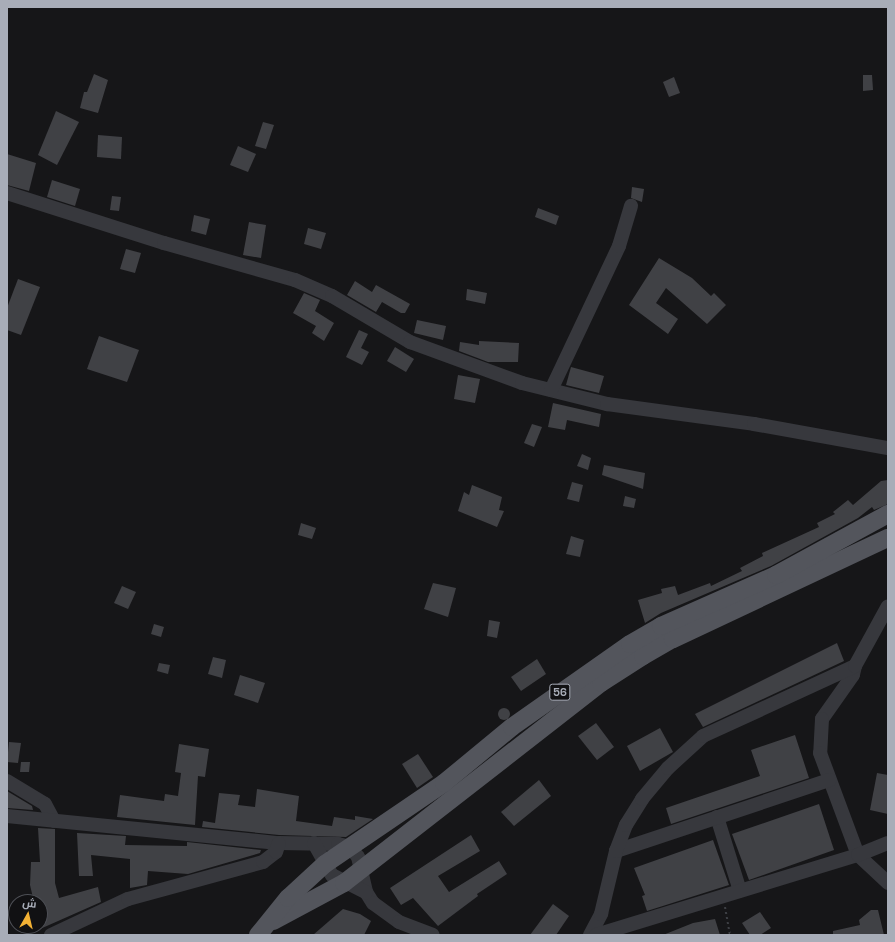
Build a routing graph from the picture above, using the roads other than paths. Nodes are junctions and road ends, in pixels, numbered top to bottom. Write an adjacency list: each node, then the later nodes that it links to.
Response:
1 (7, 193): 3 (street)
2 (631, 206): 3 (street)
3 (551, 390): 4 (street)
4 (888, 448)
5 (888, 514): 17 (main road, 56)
6 (888, 538): 21 (main road, 56)
7 (888, 606): 8 (street)
8 (855, 666): 9 (street); 18 (street)
9 (830, 780): 12 (street); 19 (street)
10 (7, 781): 13 (street)
11 (7, 816): 13 (street)
12 (717, 817): 18 (street); 24 (street)
13 (54, 821): 14 (street)
14 (279, 843): 15 (street); 28 (street)
15 (314, 843): 17 (street); 20 (street)
16 (888, 843): 19 (street)
17 (350, 847): 20 (main road, 56); 21 (street)
18 (616, 851): 30 (street)
19 (858, 855): 23 (street); 24 (street)
20 (325, 864): 22 (street); 26 (main road, 56)
21 (362, 870): 22 (main road, 56); 25 (street)
22 (344, 883): 25 (street); 26 (main road, 56)
23 (888, 883)
24 (740, 891): 31 (street)
25 (366, 892): 27 (street)
26 (263, 929)
27 (411, 931): 29 (street)
28 (51, 935)
29 (433, 935)
30 (590, 935)
31 (596, 935)

